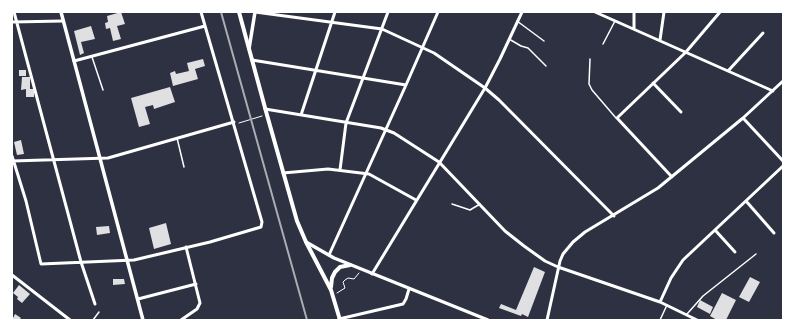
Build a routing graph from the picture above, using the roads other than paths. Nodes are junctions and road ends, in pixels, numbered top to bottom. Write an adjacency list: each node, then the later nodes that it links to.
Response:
1 (14, 12): 17 (street)
2 (61, 12): 14 (street)
3 (201, 12): 20 (street)
4 (239, 12): 29 (main road)
5 (255, 12): 18 (street); 29 (street)
6 (335, 12): 18 (street)
7 (388, 12): 21 (street)
8 (438, 12): 28 (street)
9 (522, 12): 19 (street)
10 (596, 12): 15 (street)
11 (634, 12): 22 (street)
12 (664, 12): 25 (street)
13 (720, 12): 30 (street)
14 (63, 21): 17 (street); 34 (street)
15 (616, 21): 22 (street); 27 (lane)
16 (12, 22): 17 (street)
17 (17, 22): 56 (street)
18 (332, 22): 21 (street); 36 (street)
19 (517, 22): 24 (street); 26 (lane)
20 (205, 26): 31 (street); 50 (street)
21 (382, 29): 28 (street); 38 (street)
22 (634, 29): 25 (street)
23 (763, 33): 37 (street)
24 (509, 39): 35 (lane); 42 (street)
25 (660, 40): 30 (street)
26 (544, 41)
27 (603, 44)
28 (423, 47): 41 (street); 42 (street)
29 (249, 50): 32 (main road)
30 (686, 52): 37 (street); 40 (street)
31 (92, 56): 34 (street); 43 (lane)
32 (252, 60): 36 (street); 45 (main road)
33 (590, 60): 48 (lane)
34 (74, 61): 55 (street)
35 (546, 66)
36 (316, 70): 38 (street); 47 (street)
37 (728, 71): 44 (street)
38 (364, 77): 41 (street); 51 (street)
39 (783, 81): 44 (street)
40 (654, 83): 46 (street); 48 (street)
41 (406, 85): 52 (street)
42 (485, 88): 59 (street); 70 (street)
43 (103, 90)
44 (773, 91): 49 (street)
45 (265, 109): 47 (street); 63 (main road)
46 (681, 112)
47 (301, 115): 51 (street)
48 (617, 118): 65 (street)
49 (743, 118): 58 (street); 65 (street)
50 (234, 122): 53 (street); 74 (street)
51 (346, 123): 52 (street); 62 (street)
52 (386, 130): 59 (street); 64 (street)
53 (177, 138): 55 (street); 61 (lane)
54 (12, 156): 57 (street)
55 (100, 159): 56 (street); 78 (street)
56 (54, 160): 57 (street); 79 (street)
57 (13, 161): 79 (street)
58 (783, 161)
59 (439, 162): 66 (street); 69 (street)
60 (783, 166): 67 (street)
61 (184, 167)
62 (340, 170): 63 (street); 64 (street)
63 (283, 173): 73 (main road)
64 (366, 174): 66 (street); 77 (street)
65 (672, 177): 70 (street)
66 (416, 200): 83 (street)
67 (746, 201): 71 (street); 72 (street)
68 (452, 204): 69 (lane)
69 (480, 204): 81 (street)
70 (614, 216): 81 (street)
71 (715, 230): 75 (street); 88 (street)
72 (774, 234)
73 (306, 242): 77 (street); 86 (main road)
74 (186, 247): 78 (street); 84 (street)
75 (735, 252)
76 (756, 254): 92 (lane)
77 (329, 255): 80 (street)
78 (128, 261): 79 (street); 87 (street)
79 (81, 262): 89 (street)
80 (350, 265): 83 (street); 86 (main road)
81 (558, 267): 88 (street); 99 (street)
82 (12, 274): 94 (street)
83 (372, 274): 85 (street)
84 (196, 284): 87 (street); 97 (street)
85 (409, 288): 93 (street); 98 (street)
86 (331, 290): 93 (main road)
87 (138, 299): 96 (street)
88 (660, 302): 90 (street)
89 (95, 304)
90 (667, 305): 92 (street); 100 (lane)
91 (99, 312): 95 (lane)
92 (687, 314): 101 (street)
93 (340, 319)
94 (70, 320)
95 (93, 320)
96 (143, 320)
97 (181, 320)
98 (488, 320)
99 (547, 320)
100 (660, 320)
101 (698, 320)

